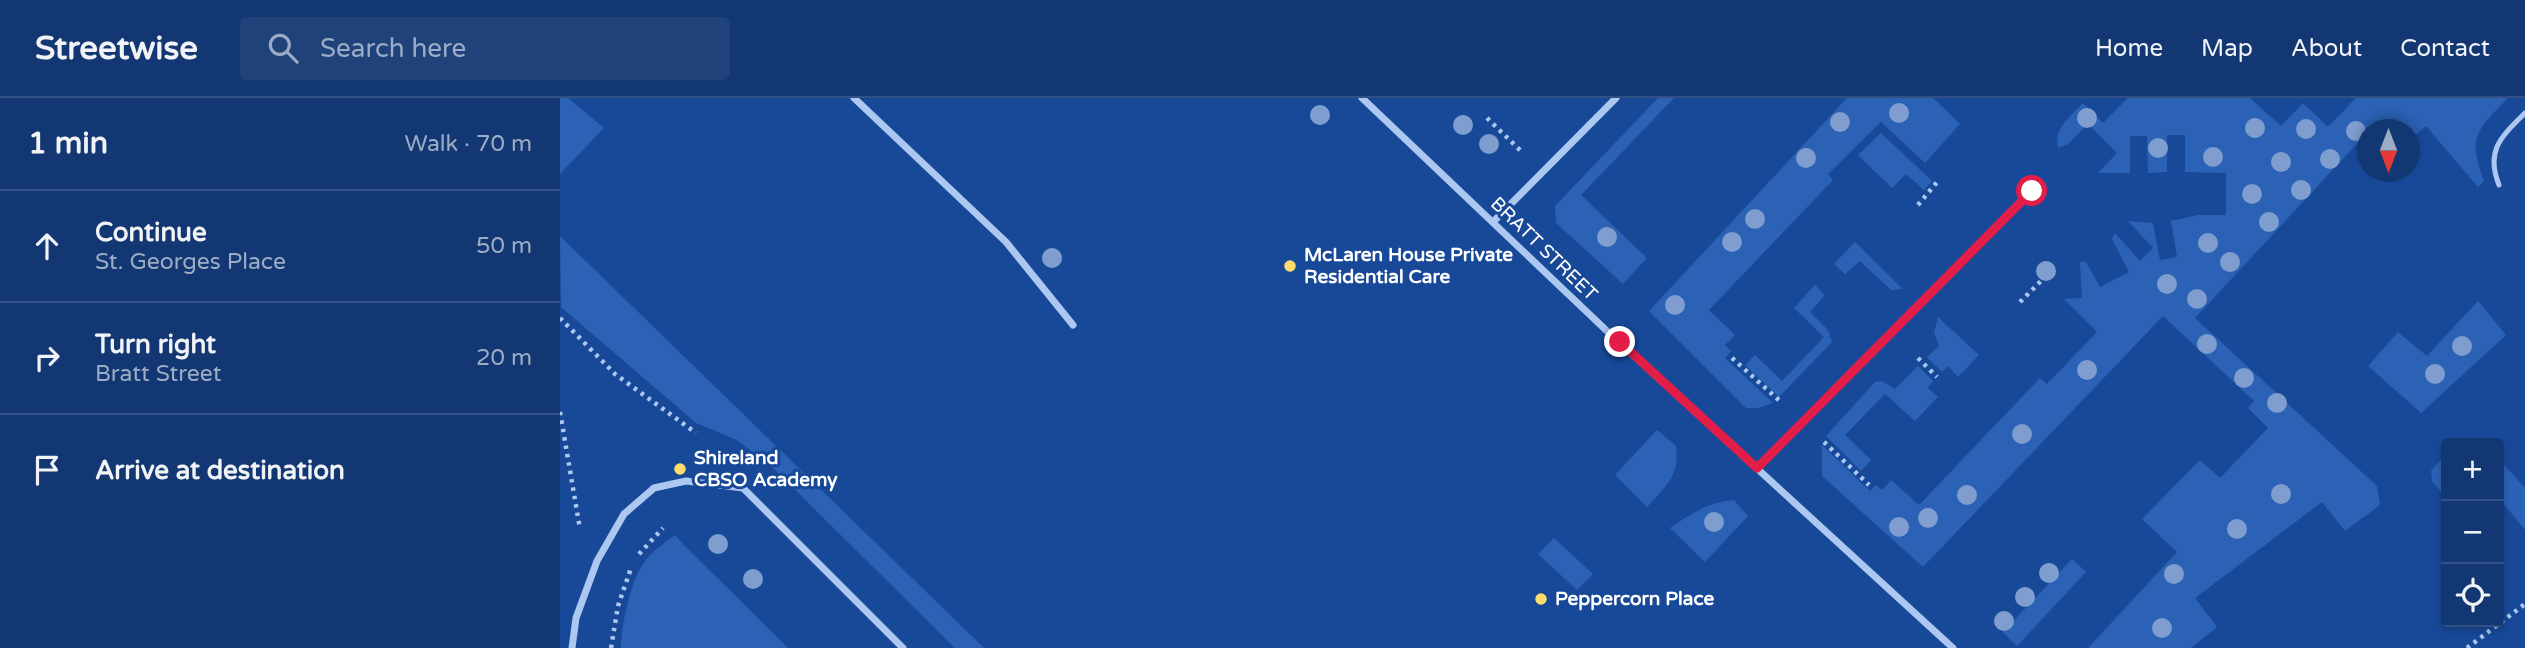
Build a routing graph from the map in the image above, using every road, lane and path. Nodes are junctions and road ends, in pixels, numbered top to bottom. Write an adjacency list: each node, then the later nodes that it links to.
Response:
1 (854, 98): 15 (street)
2 (1362, 98): 11 (street, BRATT STREET)
3 (1616, 98): 11 (street)
4 (2525, 113): 8 (lane)
5 (1487, 118): 6 (path)
6 (1521, 151)
7 (1938, 181): 10 (path)
8 (2499, 184)
9 (2032, 191): 22 (street)
10 (1918, 205)
11 (1494, 221): 22 (street, BRATT STREET)
12 (2041, 281): 13 (path)
13 (2020, 302)
14 (560, 318): 20 (path)
15 (1073, 326)
16 (1732, 358): 19 (path)
17 (1918, 358): 18 (path)
18 (1937, 377)
19 (1781, 402)
20 (696, 433)
21 (1819, 437): 23 (path)
22 (1757, 468): 31 (street, BRATT STREET)
23 (1869, 485)
24 (663, 528): 25 (path)
25 (636, 557)
26 (632, 566): 29 (path)
27 (2525, 604): 32 (path)
28 (572, 648): 30 (street)
29 (611, 648)
30 (903, 648)
31 (1953, 648)
32 (2467, 648)

